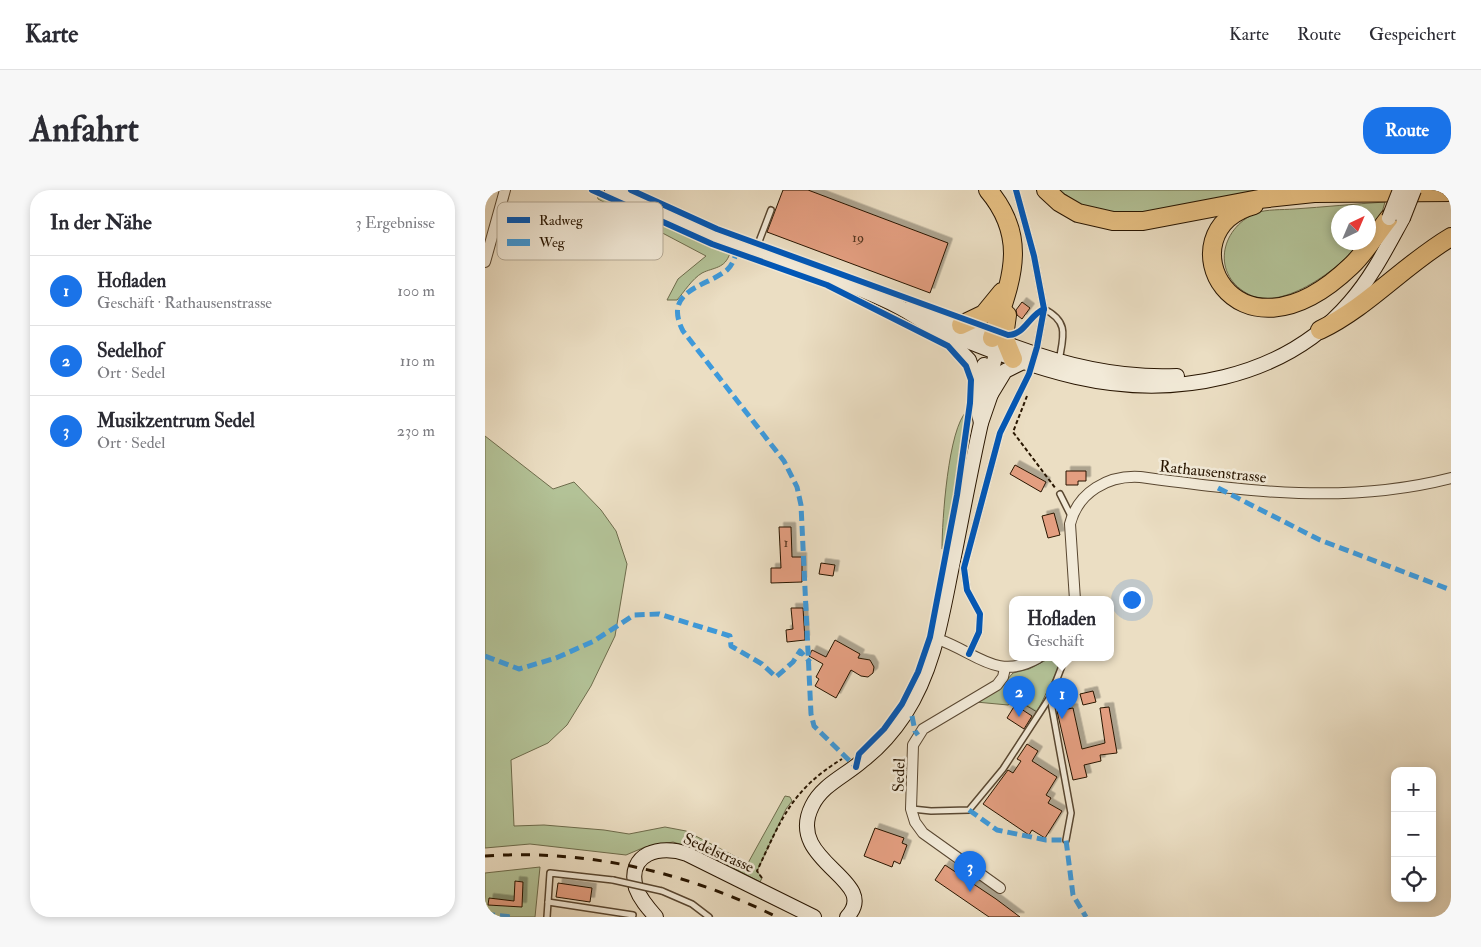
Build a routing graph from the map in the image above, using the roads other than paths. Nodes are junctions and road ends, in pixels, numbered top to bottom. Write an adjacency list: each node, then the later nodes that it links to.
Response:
1 (612, 190): 9 (main road)
2 (988, 190): 17 (highway)
3 (1016, 190): 19 (lane)
4 (1046, 190): 8 (highway)
5 (1400, 190): 12 (main road, bridge)
6 (1414, 190): 12 (main road, bridge)
7 (1451, 192): 8 (highway)
8 (1329, 194): 12 (highway)
9 (638, 202)
10 (771, 210): 15 (lane)
11 (663, 213): 15 (main road)
12 (1396, 218): 22 (main road); 25 (main road)
13 (497, 219): 16 (street)
14 (1451, 237): 22 (highway)
15 (755, 252): 18 (main road)
16 (485, 262)
17 (1011, 280): 20 (highway); 24 (highway)
18 (901, 308): 20 (main road); 21 (main road)
19 (1044, 309): 23 (lane); 25 (lane)
20 (961, 325): 24 (main road)
21 (940, 330): 24 (main road); 26 (main road)
22 (1320, 330): 24 (main road)
23 (1037, 347)
24 (1007, 354): 25 (main road); 26 (main road); 26 (main road); 32 (lane)
25 (1059, 361)
26 (985, 392): 31 (main road)
27 (1451, 478): 29 (street, Rathausenstrasse)
28 (1060, 494): 29 (lane)
29 (1071, 517): 30 (street)
30 (1075, 596)
31 (937, 639): 32 (street); 46 (main road)
32 (969, 654): 35 (street)
33 (1031, 661): 35 (street)
34 (1064, 661): 36 (lane)
35 (1005, 668): 37 (street, Sedel)
36 (1050, 697): 37 (lane); 38 (lane)
37 (911, 809): 39 (street, Sedel)
38 (1066, 840)
39 (1000, 888)
40 (548, 902): 41 (lane); 42 (lane); 44 (lane, bridge)
41 (633, 914)
42 (547, 917)
43 (656, 917): 45 (main road, Sedelstrasse)
44 (709, 917)
45 (814, 917)
46 (847, 917)

